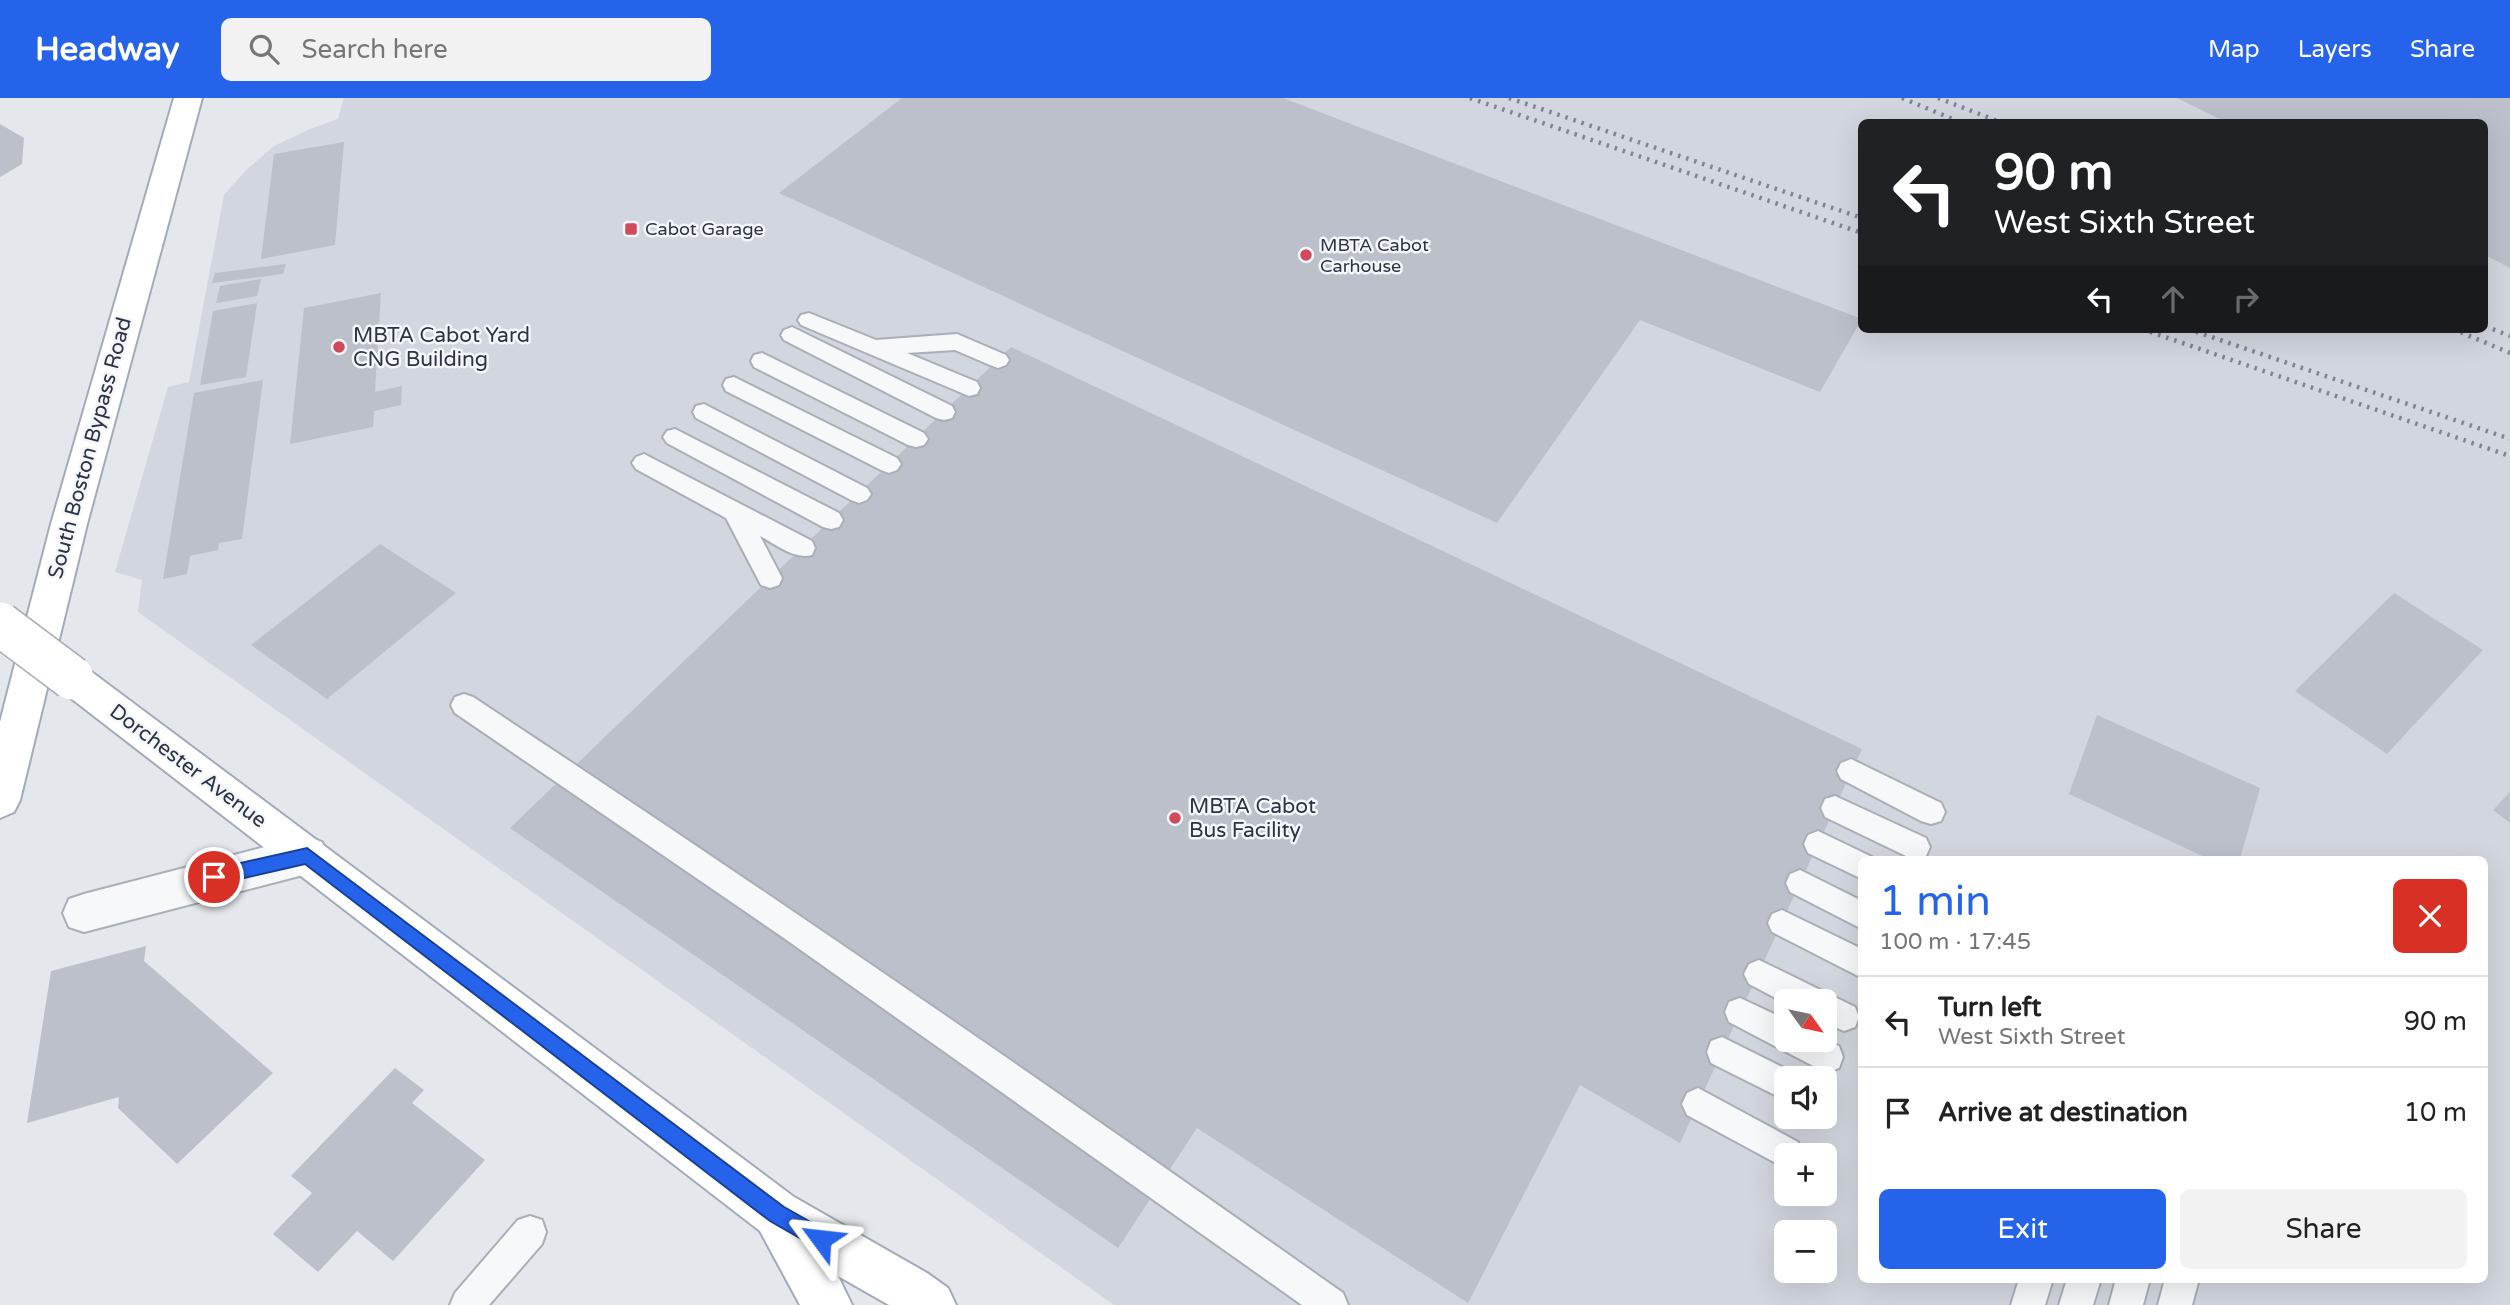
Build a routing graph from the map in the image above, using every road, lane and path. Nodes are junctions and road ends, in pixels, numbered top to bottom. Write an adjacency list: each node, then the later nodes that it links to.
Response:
1 (188, 98): 23 (main road, South Boston Bypass Road)
2 (809, 320): 4 (lane)
3 (792, 335): 10 (lane)
4 (872, 347): 5 (lane); 8 (lane)
5 (998, 360)
6 (762, 361): 12 (lane)
7 (734, 385): 14 (lane)
8 (969, 388)
9 (704, 412): 15 (lane)
10 (944, 412)
11 (675, 437): 17 (lane)
12 (916, 439)
13 (644, 463): 16 (lane)
14 (889, 464)
15 (859, 494)
16 (734, 511): 18 (lane); 19 (lane)
17 (831, 520)
18 (803, 548)
19 (770, 578)
20 (0, 624): 28 (main road, Dorchester Avenue, bridge)
21 (464, 705): 54 (lane)
22 (1851, 771): 25 (lane)
23 (0, 800)
24 (1835, 808): 27 (lane)
25 (1931, 812)
26 (1818, 844): 29 (lane)
27 (1916, 847)
28 (307, 855): 31 (street); 45 (main road, Dorchester Avenue)
29 (1858, 864)
30 (1800, 883): 32 (lane)
31 (84, 912)
32 (1858, 914)
33 (1782, 923): 34 (lane)
34 (1858, 962)
35 (1759, 974): 36 (lane)
36 (1788, 989)
37 (1740, 1012): 38 (lane)
38 (1774, 1029)
39 (1722, 1052): 42 (lane)
40 (1818, 1052): 41 (lane)
41 (1828, 1057)
42 (1774, 1079)
43 (1699, 1104): 44 (lane)
44 (1774, 1146)
45 (777, 1214): 52 (main road, Dorchester Avenue); 53 (main road, Dorchester Avenue)
46 (530, 1232): 51 (lane)
47 (2035, 1283): 55 (lane)
48 (2083, 1283): 56 (lane)
49 (2132, 1283): 57 (lane)
50 (2181, 1283): 58 (lane)
51 (467, 1305)
52 (827, 1305)
53 (931, 1305)
54 (1331, 1305)
55 (2028, 1305)
56 (2076, 1305)
57 (2126, 1305)
58 (2175, 1305)

